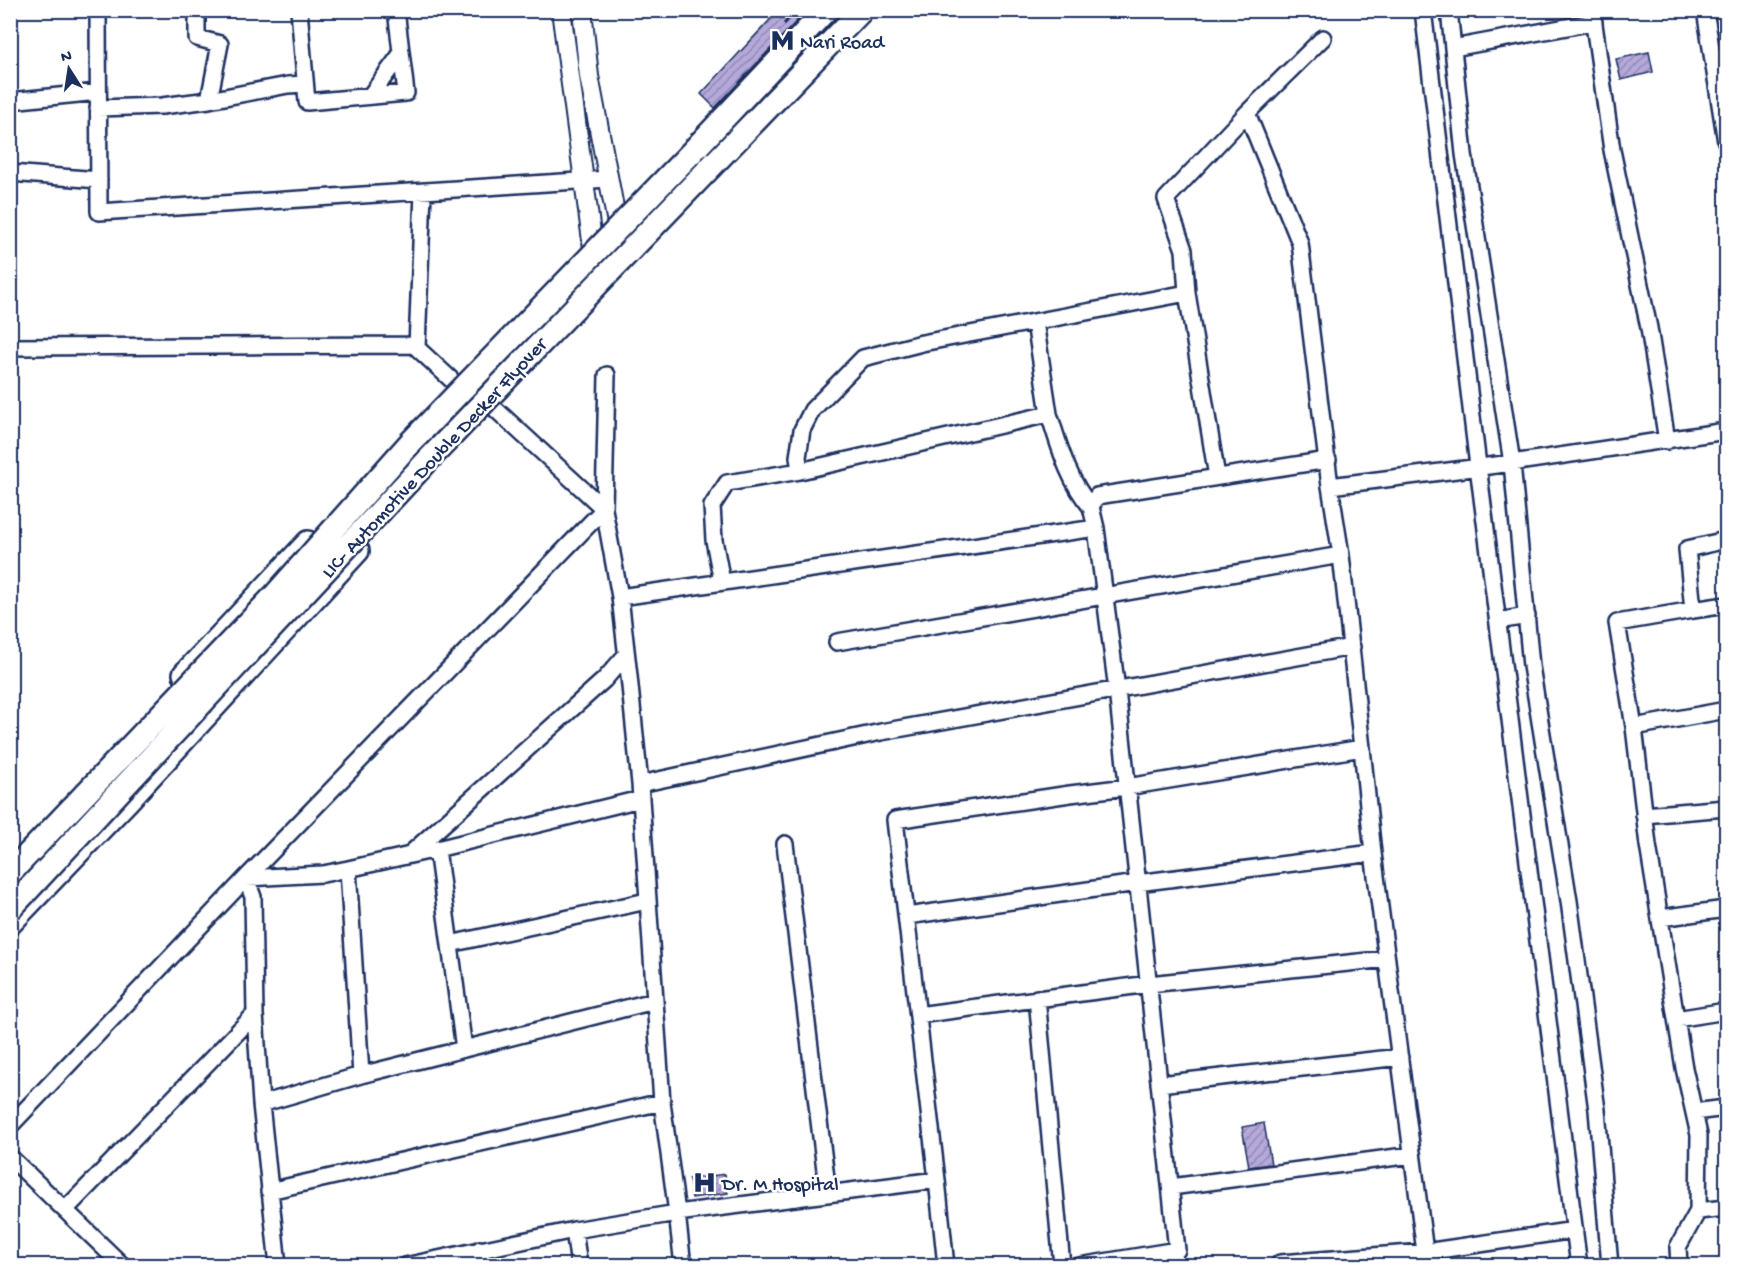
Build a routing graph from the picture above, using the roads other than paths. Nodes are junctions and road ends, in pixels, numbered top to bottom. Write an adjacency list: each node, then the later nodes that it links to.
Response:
1 (98, 10): 19 (street)
2 (197, 10): 21 (street)
3 (299, 10): 18 (street)
4 (396, 10): 17 (street)
5 (561, 10): 29 (street)
6 (582, 10): 27 (street)
7 (819, 10): 31 (main road)
8 (826, 10): 80 (main road, LIC- Automotive Double Decker Flyover, bridge)
9 (862, 10): 84 (main road, LIC- Automotive Double Decker Flyover, bridge)
10 (874, 10): 33 (main road)
11 (1423, 10): 47 (street)
12 (1449, 10): 16 (street)
13 (1705, 10): 25 (street)
14 (1593, 16): 16 (street); 44 (street)
15 (1323, 38): 24 (street)
16 (1453, 48): 46 (street)
17 (401, 54): 20 (street); 20 (street)
18 (305, 84): 20 (street); 21 (street)
19 (98, 92): 22 (street); 23 (street)
20 (370, 96)
21 (209, 100): 23 (street)
22 (10, 101)
23 (98, 108): 28 (street)
24 (1247, 114): 34 (street); 45 (street)
25 (1726, 142)
26 (10, 173): 28 (street)
27 (608, 179): 29 (street); 31 (street)
28 (99, 180): 30 (street)
29 (584, 181): 30 (street); 32 (street)
30 (423, 192): 37 (street)
31 (616, 221): 32 (main road); 33 (street)
32 (592, 246): 35 (street); 40 (main road)
33 (625, 267): 35 (main road)
34 (1187, 293): 36 (street); 49 (street)
35 (599, 294): 41 (main road)
36 (1035, 322): 42 (street); 48 (street)
37 (416, 345): 38 (street); 40 (street)
38 (10, 347)
39 (607, 375): 52 (street)
40 (456, 384): 41 (street); 78 (main road)
41 (492, 406): 52 (street); 88 (main road)
42 (1049, 414): 48 (street); 51 (street)
43 (1726, 431): 44 (street)
44 (1666, 441): 46 (street)
45 (1328, 460): 49 (street); 50 (street)
46 (1512, 463): 47 (street); 61 (street)
47 (1478, 466): 50 (street); 62 (street)
48 (800, 471): 56 (street)
49 (1217, 477): 51 (street)
50 (1330, 486): 55 (street)
51 (1091, 507): 53 (street)
52 (604, 509): 58 (street); 81 (street)
53 (1096, 528): 56 (street); 57 (street)
54 (1726, 540): 60 (street)
55 (1341, 555): 57 (street); 64 (street)
56 (722, 582): 58 (street)
57 (1104, 596): 63 (street); 66 (street)
58 (620, 597): 65 (street)
59 (1726, 605): 60 (street)
60 (1693, 610): 68 (street)
61 (1527, 616): 62 (street); 132 (street)
62 (1498, 621): 118 (street)
63 (837, 642)
64 (1352, 647): 66 (street); 69 (street)
65 (626, 655): 71 (street); 77 (street)
66 (1117, 690): 70 (street); 71 (street)
67 (1726, 710): 68 (street)
68 (1634, 727): 73 (street)
69 (1362, 748): 70 (street); 76 (street)
70 (1127, 788): 82 (street); 86 (street)
71 (640, 792): 75 (street); 83 (street)
72 (1726, 808): 73 (street)
73 (1644, 815): 87 (street)
74 (785, 844): 112 (street)
75 (437, 849): 77 (street); 89 (street)
76 (1373, 853): 82 (street); 90 (street)
77 (410, 855): 79 (street)
78 (10, 858)
79 (348, 869): 81 (street); 100 (street)
80 (10, 873)
81 (246, 878): 95 (street); 106 (street)
82 (1137, 882): 86 (street); 91 (street)
83 (647, 902): 89 (street); 93 (street)
84 (10, 909)
85 (1726, 909): 87 (street)
86 (907, 916): 96 (street)
87 (1660, 918): 97 (street)
88 (10, 924)
89 (450, 944): 98 (street)
90 (1387, 959): 91 (street); 99 (street)
91 (1149, 984): 92 (street); 101 (street)
92 (1037, 998): 96 (street); 129 (street)
93 (654, 1000): 98 (street); 102 (street)
94 (1726, 1011): 97 (street)
95 (255, 1014): 103 (street); 114 (street)
96 (918, 1015): 109 (street)
97 (1676, 1019): 105 (street)
98 (464, 1049): 100 (street)
99 (1400, 1057): 101 (street); 107 (street)
100 (362, 1075): 103 (street)
101 (1160, 1084): 110 (street)
102 (662, 1102): 111 (street); 116 (street)
103 (261, 1104): 111 (street)
104 (1726, 1108): 105 (street)
105 (1694, 1112): 115 (street)
106 (10, 1126)
107 (1412, 1155): 110 (street); 120 (street)
108 (10, 1157): 114 (street)
109 (938, 1180): 112 (street); 128 (street)
110 (1171, 1187): 130 (street)
111 (269, 1191): 123 (street)
112 (828, 1194): 116 (street)
113 (1726, 1208): 115 (street)
114 (66, 1209): 122 (street)
115 (1698, 1211): 133 (street)
116 (677, 1213): 117 (street); 127 (street)
117 (574, 1230): 119 (street); 126 (street)
118 (1575, 1230): 120 (street); 131 (street)
119 (480, 1249): 124 (street); 125 (street)
120 (1425, 1252): 121 (street)
121 (1280, 1263)
122 (123, 1266)
123 (278, 1266)
124 (405, 1266)
125 (482, 1266)
126 (579, 1266)
127 (683, 1266)
128 (946, 1266)
129 (1062, 1266)
130 (1079, 1266)
131 (1580, 1266)
132 (1610, 1266)
133 (1679, 1266)

